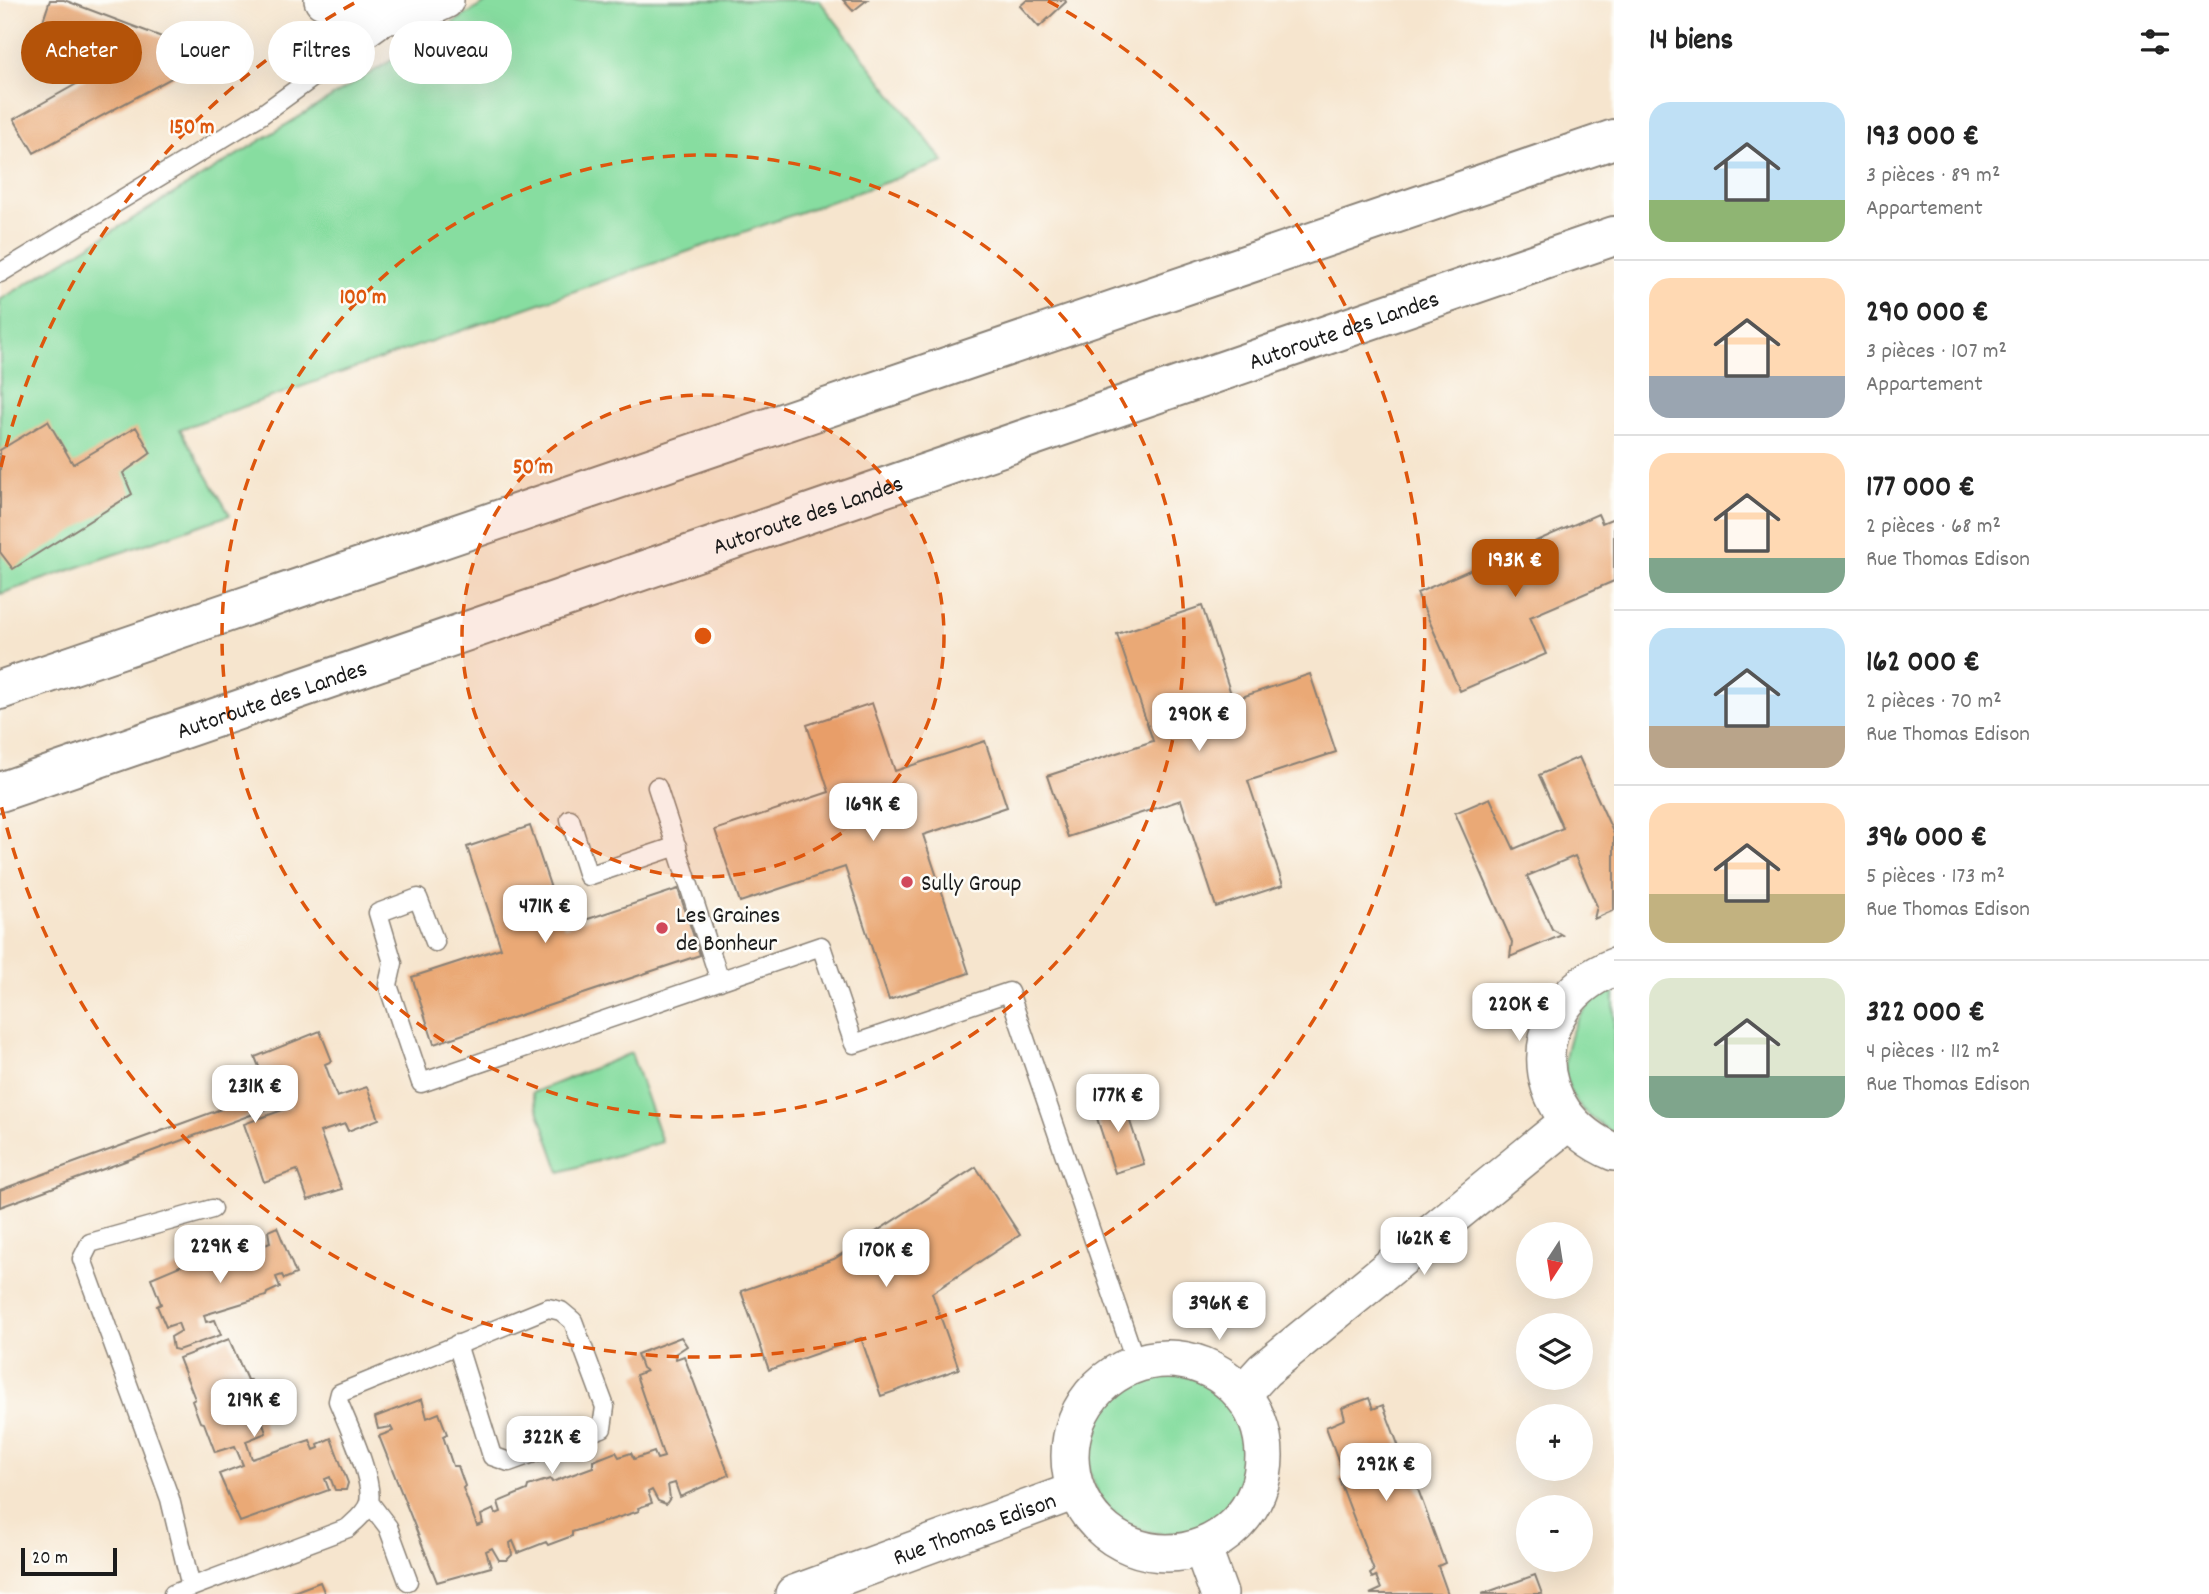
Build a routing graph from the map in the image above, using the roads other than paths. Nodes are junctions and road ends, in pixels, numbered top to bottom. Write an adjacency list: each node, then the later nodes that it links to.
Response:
1 (323, 0): 3 (street)
2 (445, 0): 3 (street)
3 (400, 15): 6 (lane)
4 (1614, 139): 7 (highway)
5 (1614, 236): 9 (highway, Autoroute des Landes)
6 (0, 273)
7 (0, 690)
8 (657, 787): 11 (lane)
9 (0, 792)
10 (570, 818): 11 (lane)
11 (677, 846): 14 (lane)
12 (435, 942): 14 (lane)
13 (1614, 967): 15 (street)
14 (720, 981): 19 (lane)
15 (1568, 1122): 16 (street); 20 (street)
16 (1614, 1152)
17 (212, 1209): 26 (lane)
18 (457, 1344): 18 (lane); 22 (lane)
19 (1136, 1363): 20 (street, Rue Thomas Edison); 21 (street, Rue Thomas Edison)
20 (1243, 1393): 23 (street, Rue Thomas Edison)
21 (1075, 1491): 23 (street, Rue Thomas Edison); 28 (street, Rue Thomas Edison)
22 (369, 1503): 24 (lane); 25 (lane)
23 (1202, 1547): 29 (street)
24 (408, 1581)
25 (214, 1586): 26 (lane)
26 (191, 1587): 27 (lane)
27 (173, 1594)
28 (794, 1594)
29 (1219, 1594)

